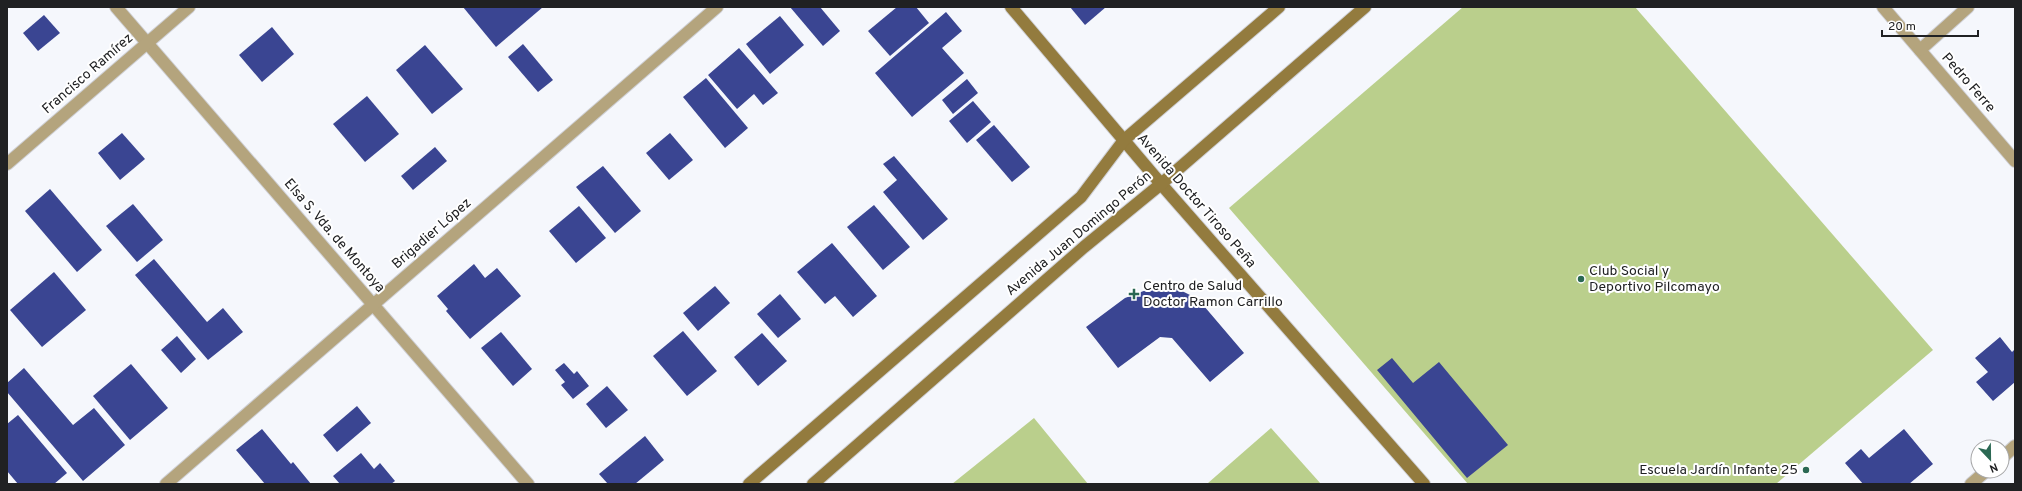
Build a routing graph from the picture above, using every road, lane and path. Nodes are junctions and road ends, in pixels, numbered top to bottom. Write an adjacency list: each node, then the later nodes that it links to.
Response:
1 (116, 7): 9 (street, Elsa S. Vda. de Montoya)
2 (189, 7): 9 (street, Francisco Ramírez)
3 (717, 7): 15 (street, Brigadier López)
4 (1011, 7): 11 (street, Avenida Doctor Tiroso Peña)
5 (1279, 7): 11 (street, Avenida Juan Domingo Perón)
6 (1365, 7): 14 (street, Avenida Juan Domingo Perón)
7 (1883, 7): 10 (street, Pedro Ferre)
8 (1968, 7): 10 (street)
9 (147, 43): 13 (street, Francisco Ramírez); 15 (street, Elsa S. Vda. de Montoya)
10 (1920, 50): 12 (street, Pedro Ferre)
11 (1124, 140): 14 (street, Avenida Doctor Tiroso Peña); 18 (street, Avenida Juan Domingo Perón)
12 (2015, 161)
13 (7, 164)
14 (1161, 184): 19 (street, Avenida Juan Domingo Perón); 20 (street, Avenida Doctor Tiroso Peña)
15 (373, 305): 16 (street, Brigadier López); 17 (street, Elsa S. Vda. de Montoya)
16 (166, 484)
17 (528, 484)
18 (749, 484)
19 (813, 484)
20 (1424, 484)

